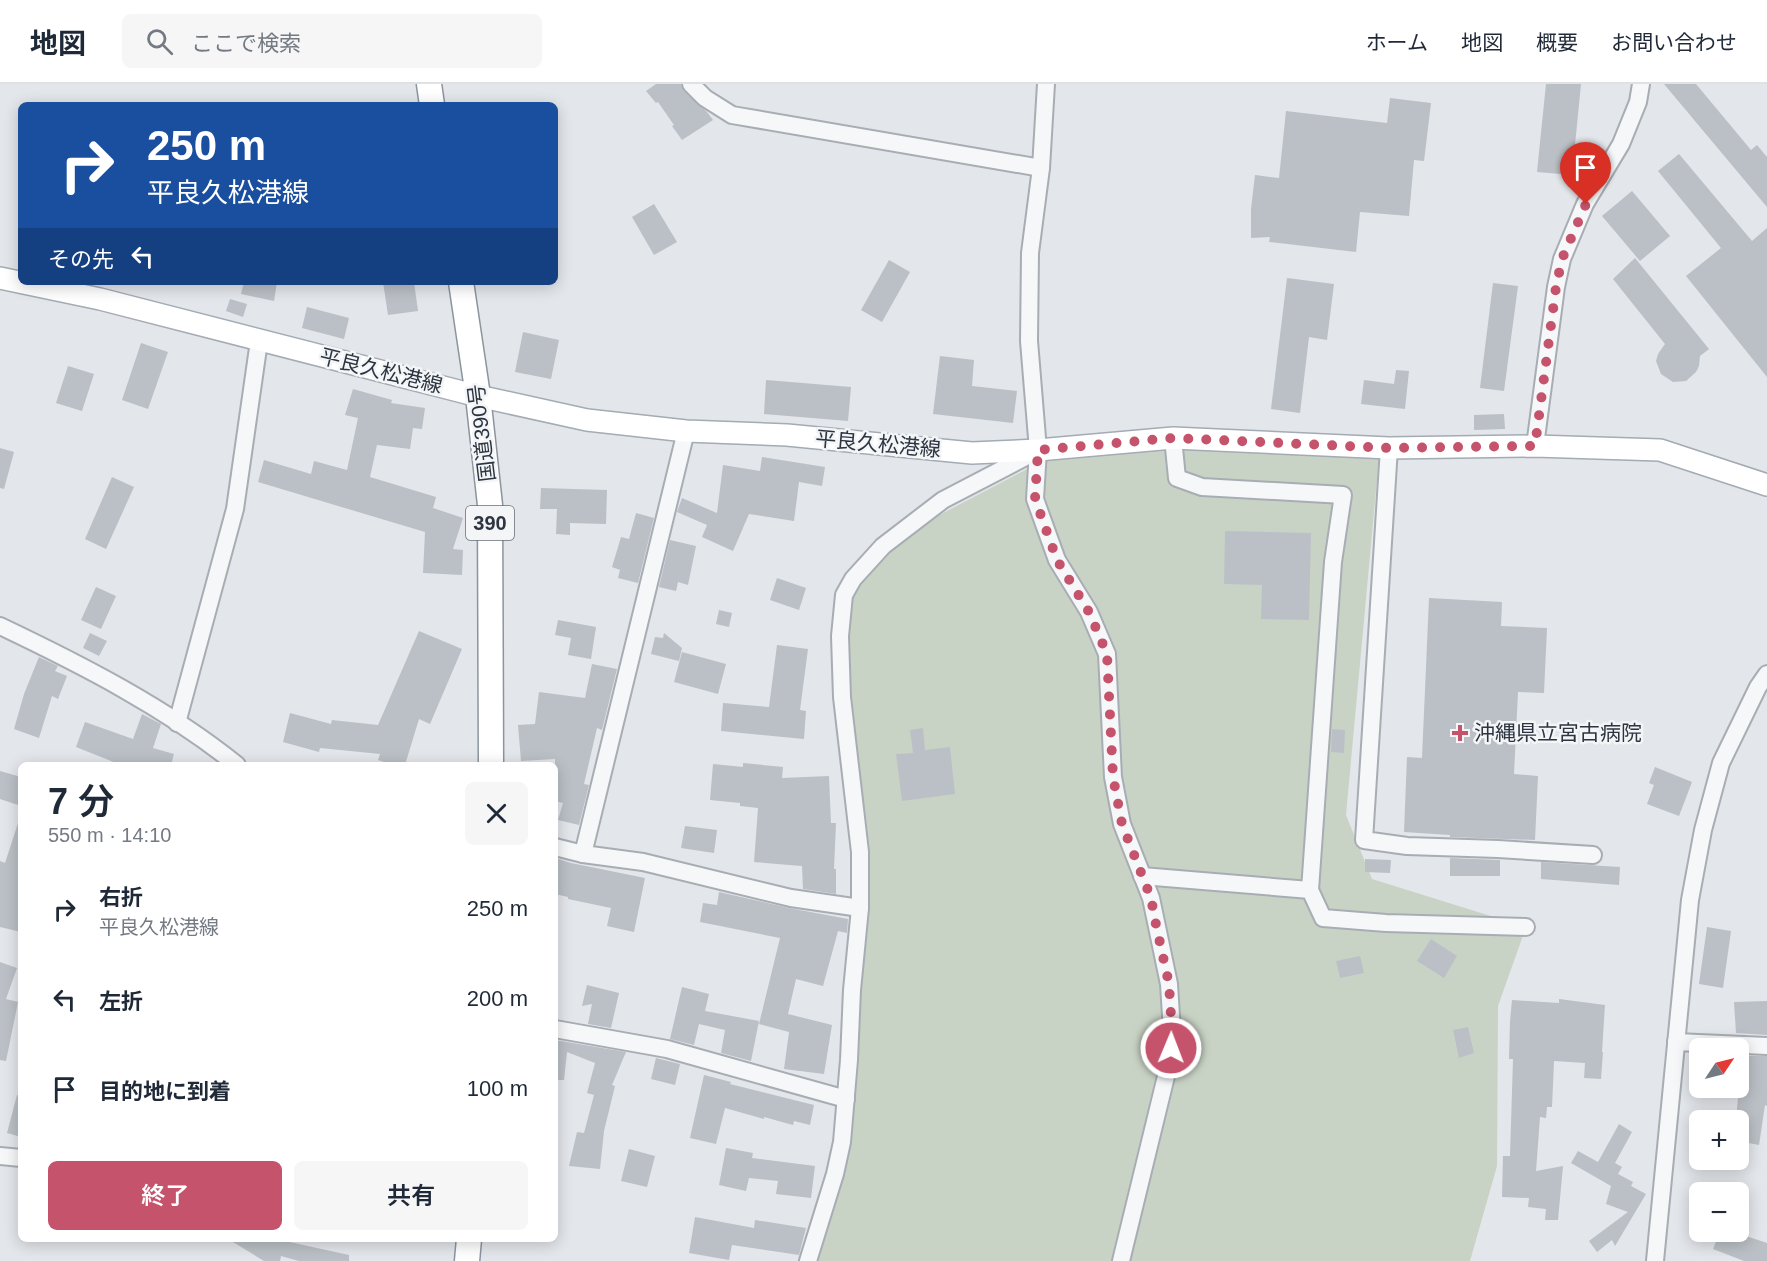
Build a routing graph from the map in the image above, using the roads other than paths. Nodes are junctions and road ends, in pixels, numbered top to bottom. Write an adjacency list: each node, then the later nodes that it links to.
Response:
1 (429, 84): 5 (highway)
2 (691, 84): 6 (street)
3 (1046, 84): 6 (street)
4 (1641, 84): 15 (street)
5 (432, 102)
6 (1041, 168): 17 (street)
7 (0, 278): 8 (main road, 平良久松港線)
8 (18, 282)
9 (33, 285): 11 (main road, 平良久松港線)
10 (461, 285): 12 (highway, 国道390号 / 390)
11 (259, 341): 12 (main road, 平良久松港線); 21 (street)
12 (478, 396): 13 (main road, 平良久松港線); 23 (highway, 国道390号 / 390)
13 (686, 431): 17 (main road, 平良久松港線); 25 (street)
14 (1173, 438): 16 (main road, 平良久松港線); 17 (main road, 平良久松港線); 28 (street)
15 (1535, 446): 16 (main road, 平良久松港線); 18 (main road, 平良久松港線)
16 (1389, 448): 26 (street)
17 (1038, 450): 27 (street); 29 (street)
18 (1767, 485)
19 (0, 626): 21 (street)
20 (1767, 674): 32 (street)
21 (177, 723): 22 (street)
22 (233, 762)
23 (491, 762)
24 (558, 848): 25 (street)
25 (583, 854): 29 (street)
26 (1593, 855)
27 (1142, 876): 28 (street); 40 (street)
28 (1310, 890): 30 (street)
29 (860, 908): 34 (street)
30 (1526, 927)
31 (558, 1030): 34 (street)
32 (1676, 1042): 33 (street); 41 (street)
33 (1767, 1046)
34 (846, 1099): 39 (street)
35 (0, 1156): 36 (street)
36 (18, 1158)
37 (469, 1242): 38 (highway)
38 (467, 1261)
39 (808, 1261)
40 (1121, 1261)
41 (1655, 1261)

